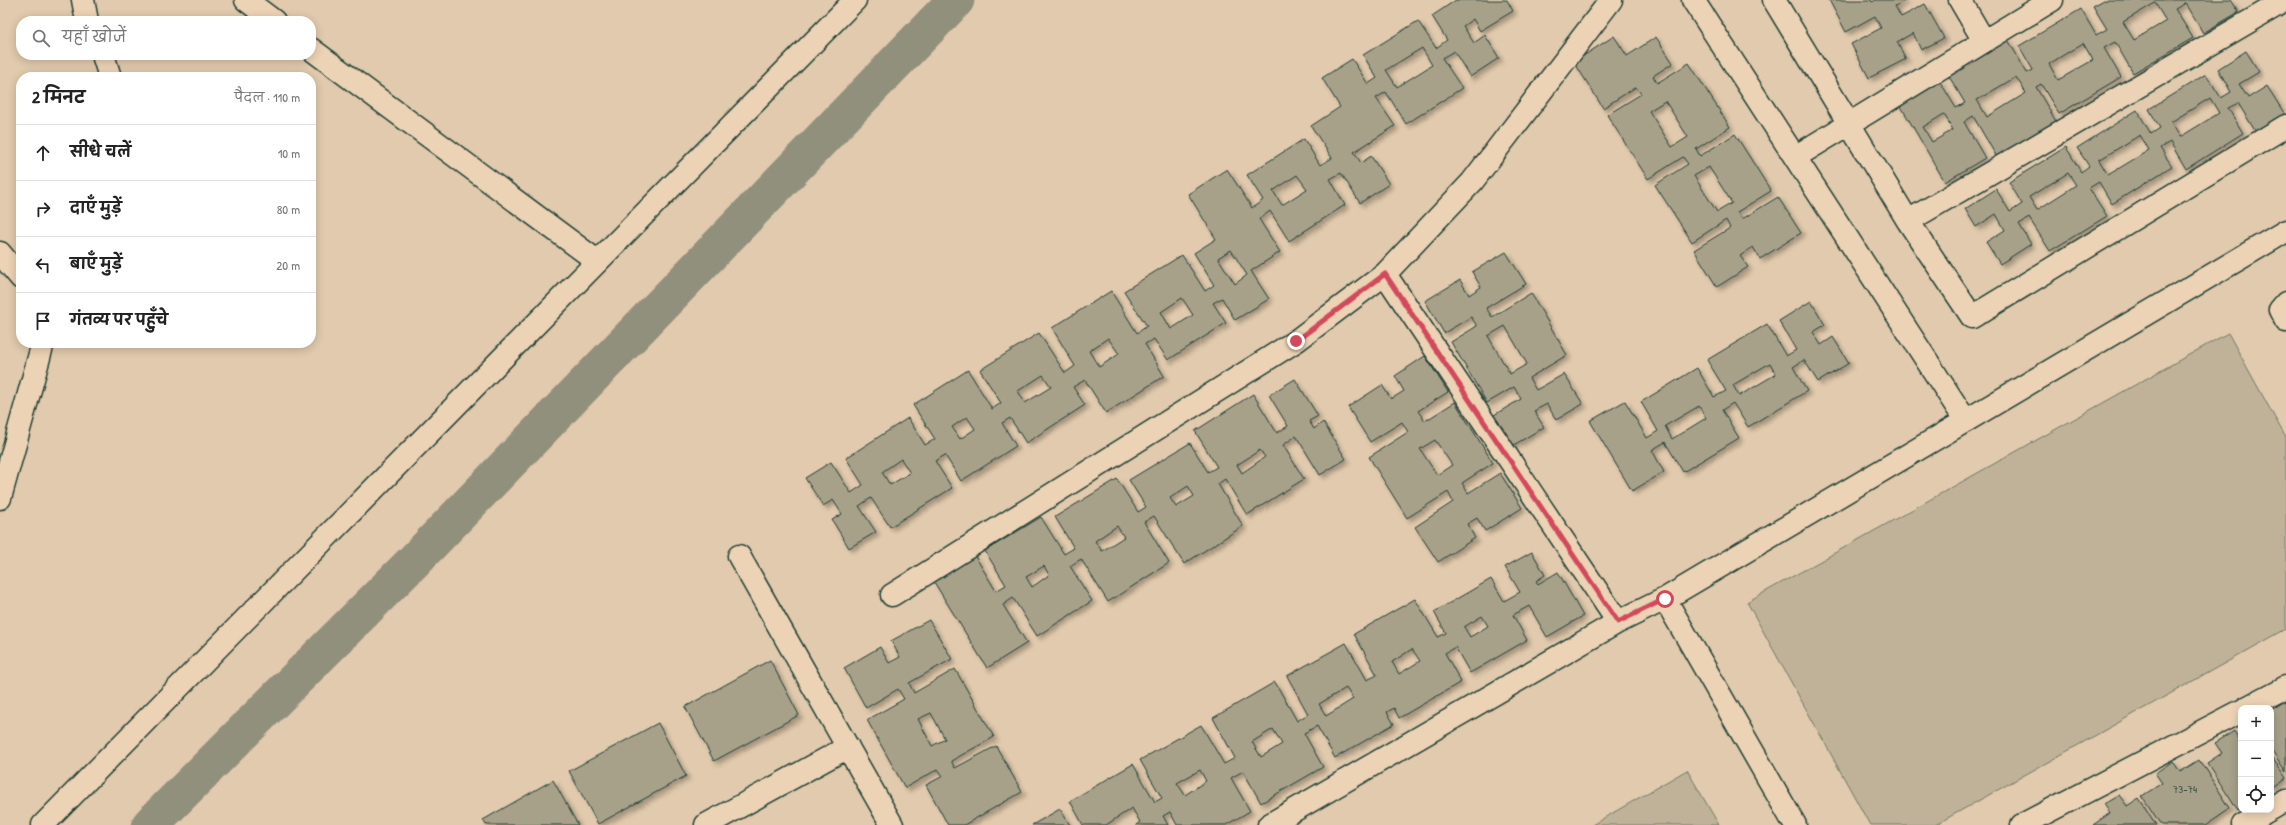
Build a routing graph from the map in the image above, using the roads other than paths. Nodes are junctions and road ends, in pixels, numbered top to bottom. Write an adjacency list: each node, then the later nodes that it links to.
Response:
1 (84, 0): 10 (street)
2 (246, 0): 11 (street)
3 (855, 0): 22 (street)
4 (1610, 0): 24 (street)
5 (1693, 0): 18 (street)
6 (1774, 0): 16 (street)
7 (1960, 0): 12 (street)
8 (2052, 0): 12 (street)
9 (2280, 7): 19 (street)
10 (86, 16)
11 (267, 16)
12 (1984, 41): 16 (street)
13 (316, 52): 22 (street)
14 (104, 60): 15 (street)
15 (108, 72)
16 (1849, 123): 18 (street); 19 (street)
17 (2286, 126): 19 (street)
18 (1795, 157): 28 (street)
19 (1908, 221)
20 (2286, 231): 28 (street)
21 (0, 253): 23 (street)
22 (597, 261): 42 (street)
23 (16, 272)
24 (1385, 274): 32 (street); 34 (street)
25 (2286, 303): 26 (street)
26 (2286, 321)
27 (43, 348): 29 (street)
28 (1966, 420): 33 (street)
29 (6, 454): 30 (street)
30 (0, 498)
31 (739, 556): 38 (street)
32 (892, 595)
33 (1665, 599): 34 (street); 46 (street)
34 (1618, 622): 45 (street)
35 (2286, 687): 36 (street)
36 (2252, 705)
37 (2238, 713): 47 (street)
38 (848, 747): 43 (street); 44 (street)
39 (2286, 800): 40 (street)
40 (2274, 807)
41 (2263, 813): 48 (street)
42 (43, 825)
43 (706, 825)
44 (892, 825)
45 (1269, 825)
46 (1795, 825)
47 (2022, 825)
48 (2242, 825)

